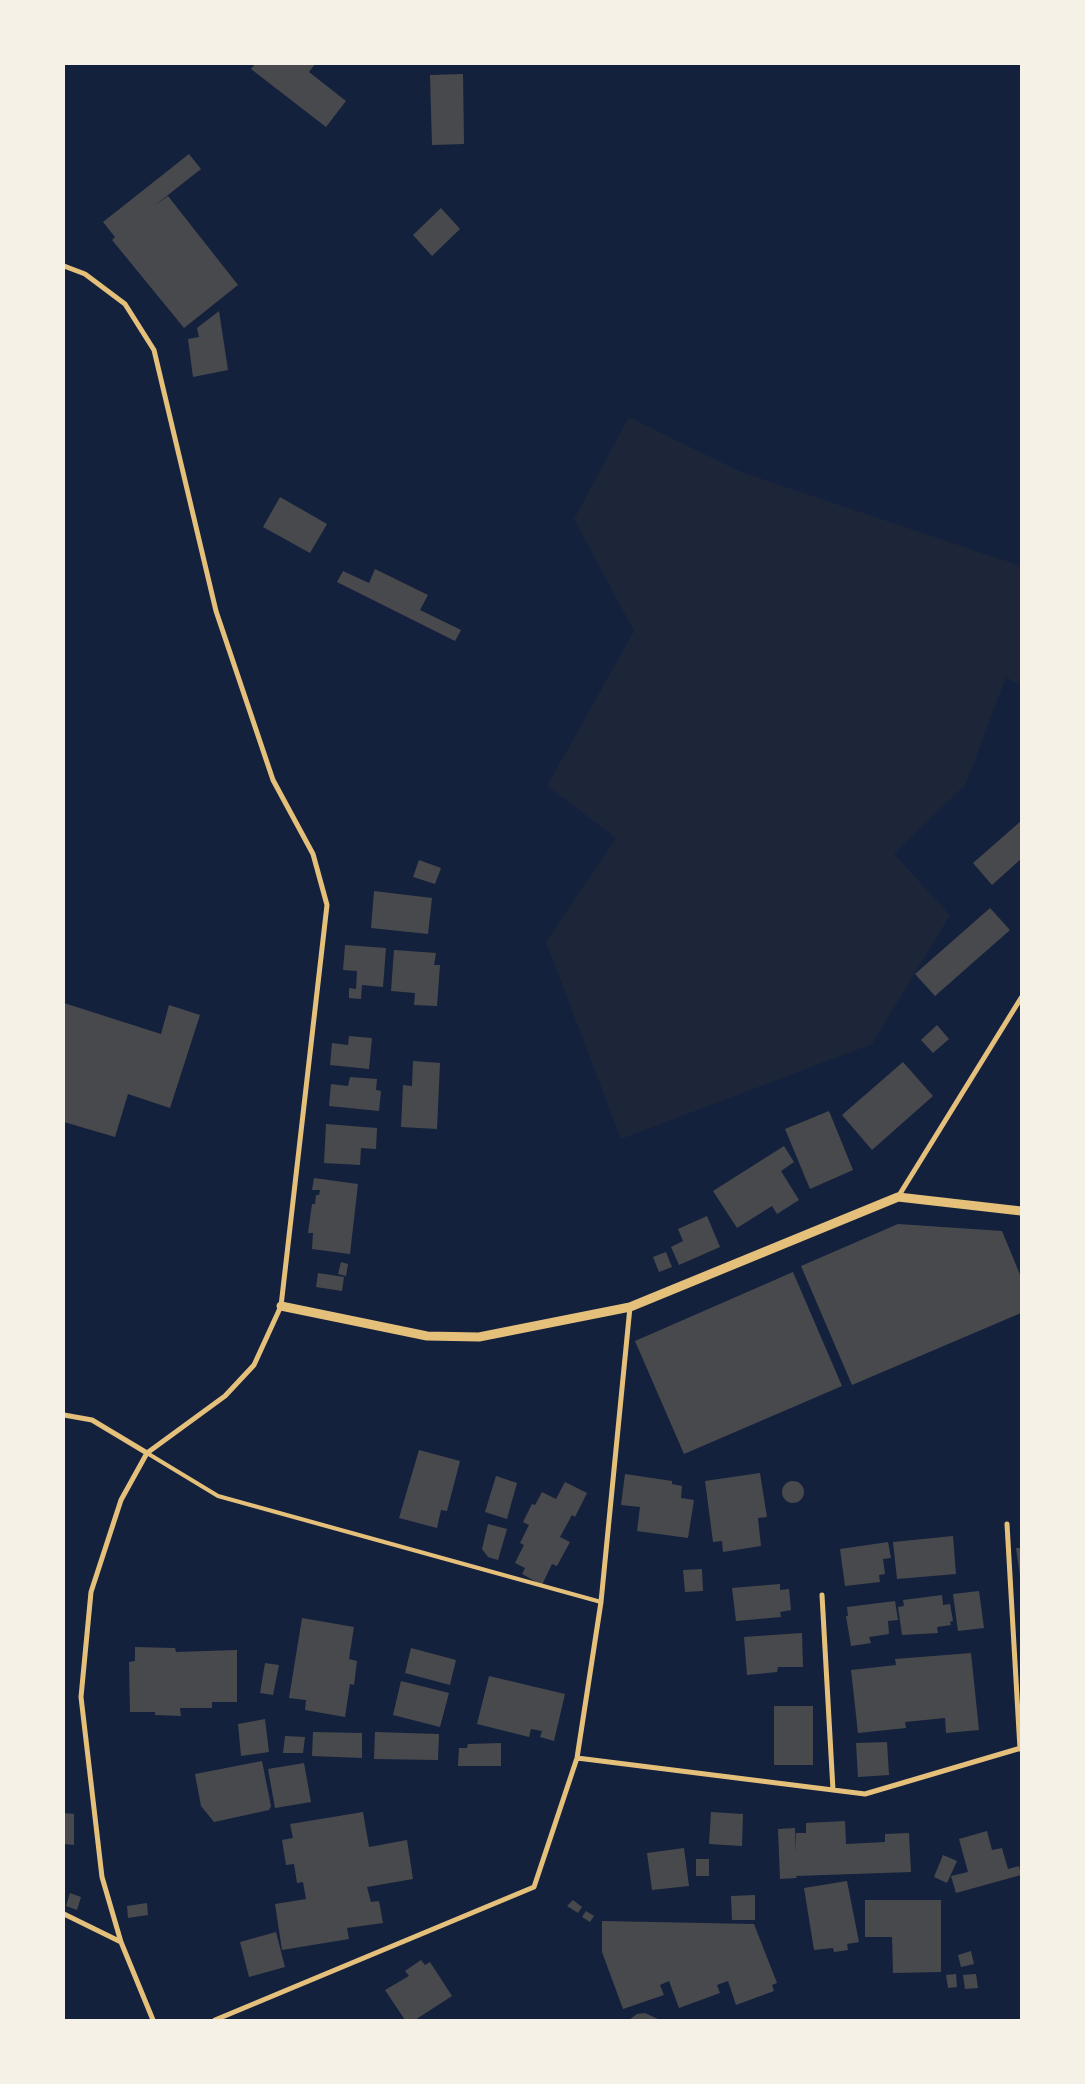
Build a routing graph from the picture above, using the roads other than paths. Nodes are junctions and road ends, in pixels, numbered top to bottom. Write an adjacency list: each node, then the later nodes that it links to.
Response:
1 (64, 266): 5 (street)
2 (1021, 998): 3 (street)
3 (898, 1197): 4 (street); 6 (street)
4 (1021, 1211)
5 (281, 1306): 6 (street); 8 (street)
6 (630, 1306): 11 (street)
7 (64, 1415): 8 (street)
8 (147, 1453): 11 (lane); 16 (street)
9 (1007, 1524): 12 (street)
10 (822, 1596): 14 (street)
11 (601, 1602): 13 (street)
12 (1021, 1749): 14 (street)
13 (577, 1758): 14 (street); 18 (street)
14 (833, 1790)
15 (64, 1914): 16 (street)
16 (121, 1942): 17 (street)
17 (153, 2020)
18 (215, 2020)

